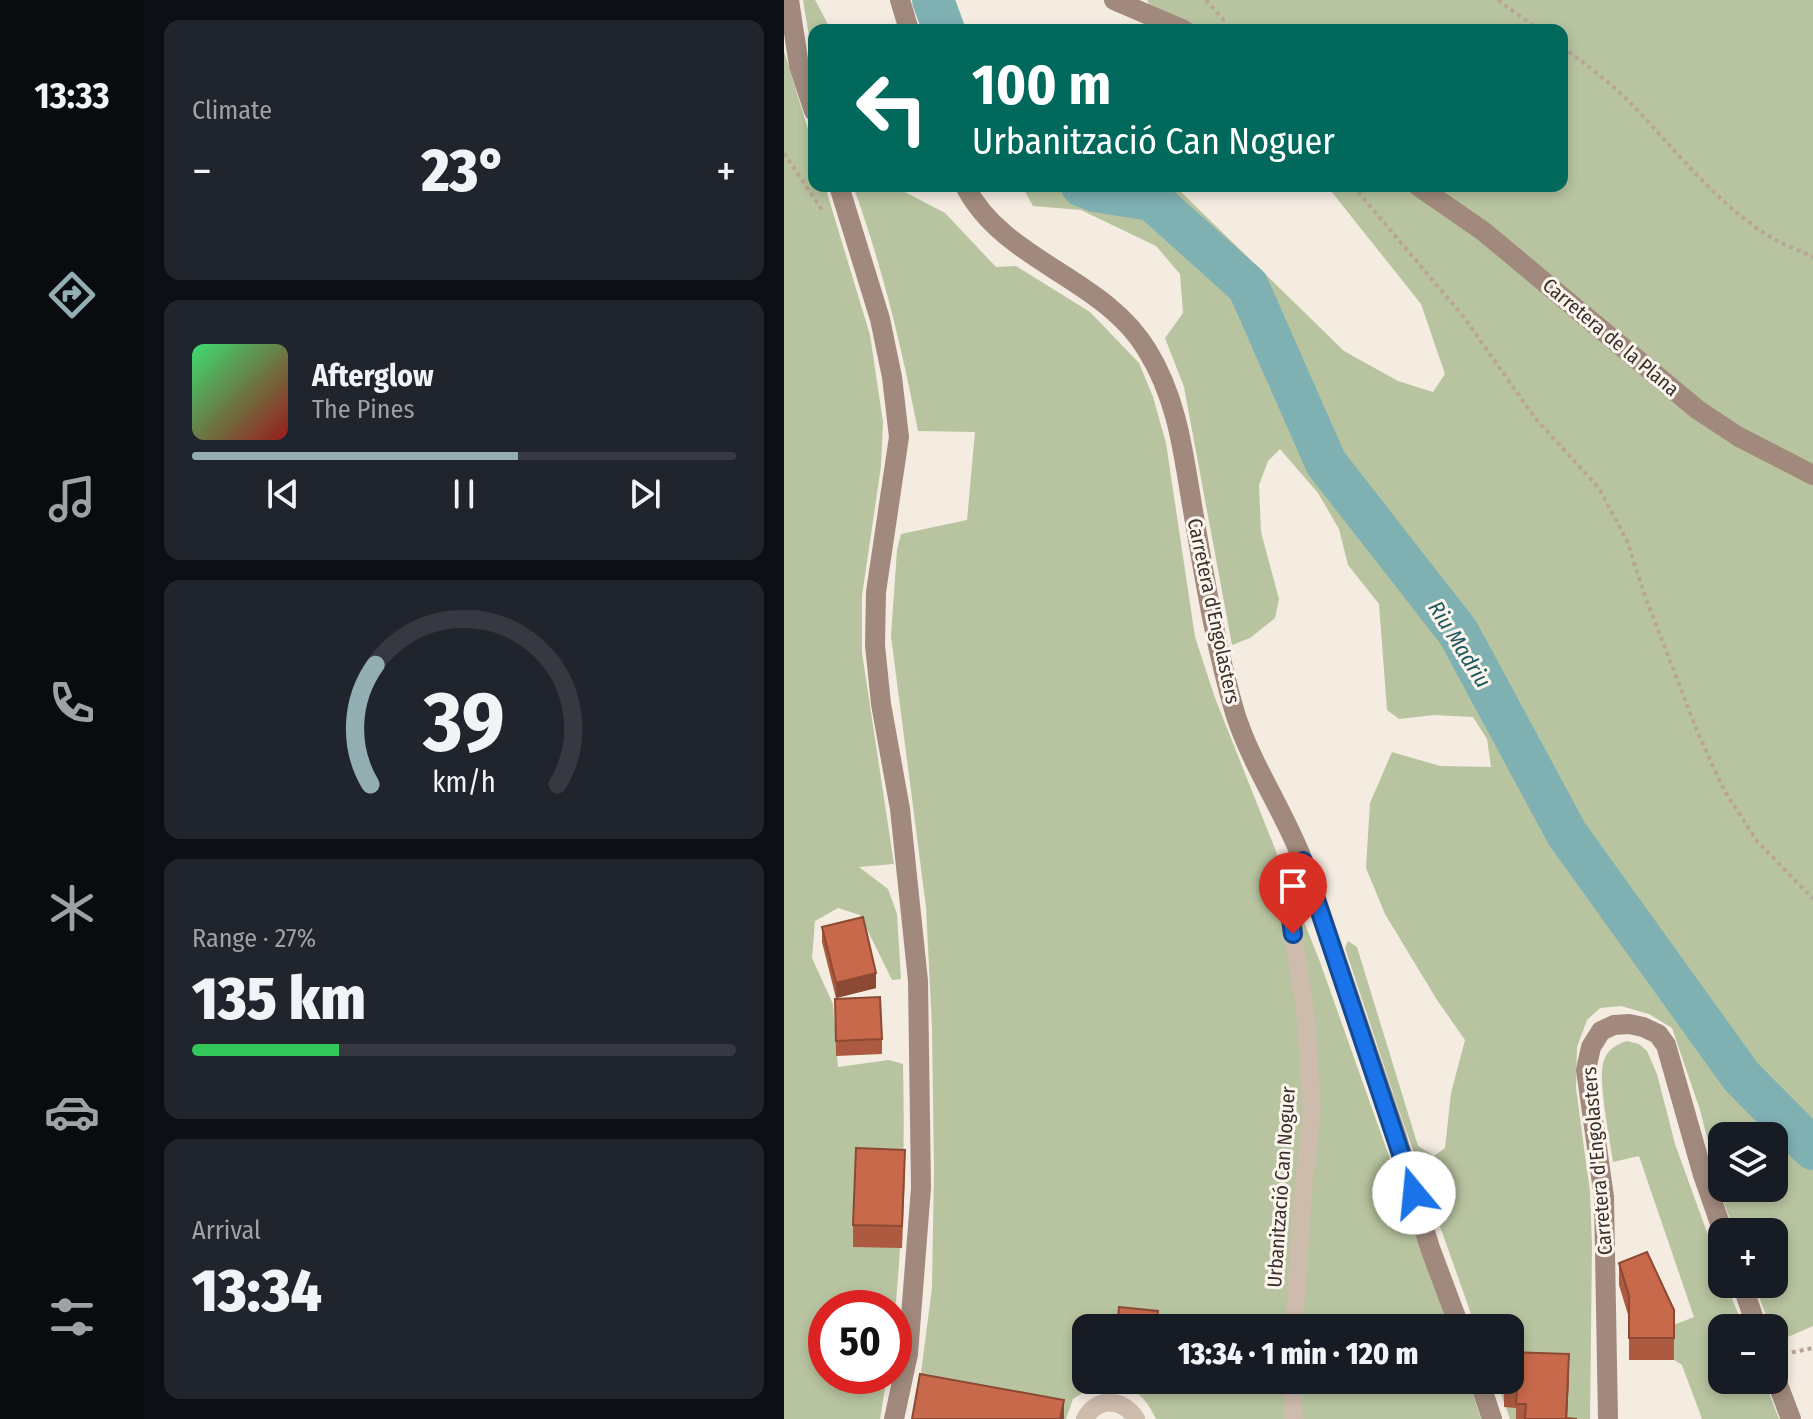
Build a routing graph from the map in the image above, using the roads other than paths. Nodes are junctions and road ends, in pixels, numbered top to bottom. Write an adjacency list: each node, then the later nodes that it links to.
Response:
1 (789, 0): 6 (main road)
2 (900, 0): 4 (main road)
3 (1114, 0): 5 (main road)
4 (907, 24)
5 (1170, 24)
6 (808, 93)
7 (841, 192): 18 (main road)
8 (969, 192): 11 (main road, Carretera d'Engolasters)
9 (1427, 192): 10 (main road, Carretera de la Plana)
10 (1813, 475)
11 (1303, 861): 13 (street, Urbanització Can Noguer); 14 (main road, Carretera d'Engolasters)
12 (1718, 1218): 23 (main road, Carretera d'Engolasters)
13 (1295, 1314)
14 (1455, 1314)
15 (1293, 1394): 21 (street)
16 (1484, 1394): 22 (main road)
17 (1782, 1394): 24 (main road)
18 (894, 1419)
19 (1085, 1419): 20 (street)
20 (1136, 1419)
21 (1294, 1419)
22 (1492, 1419)
23 (1608, 1419)
24 (1791, 1419)

